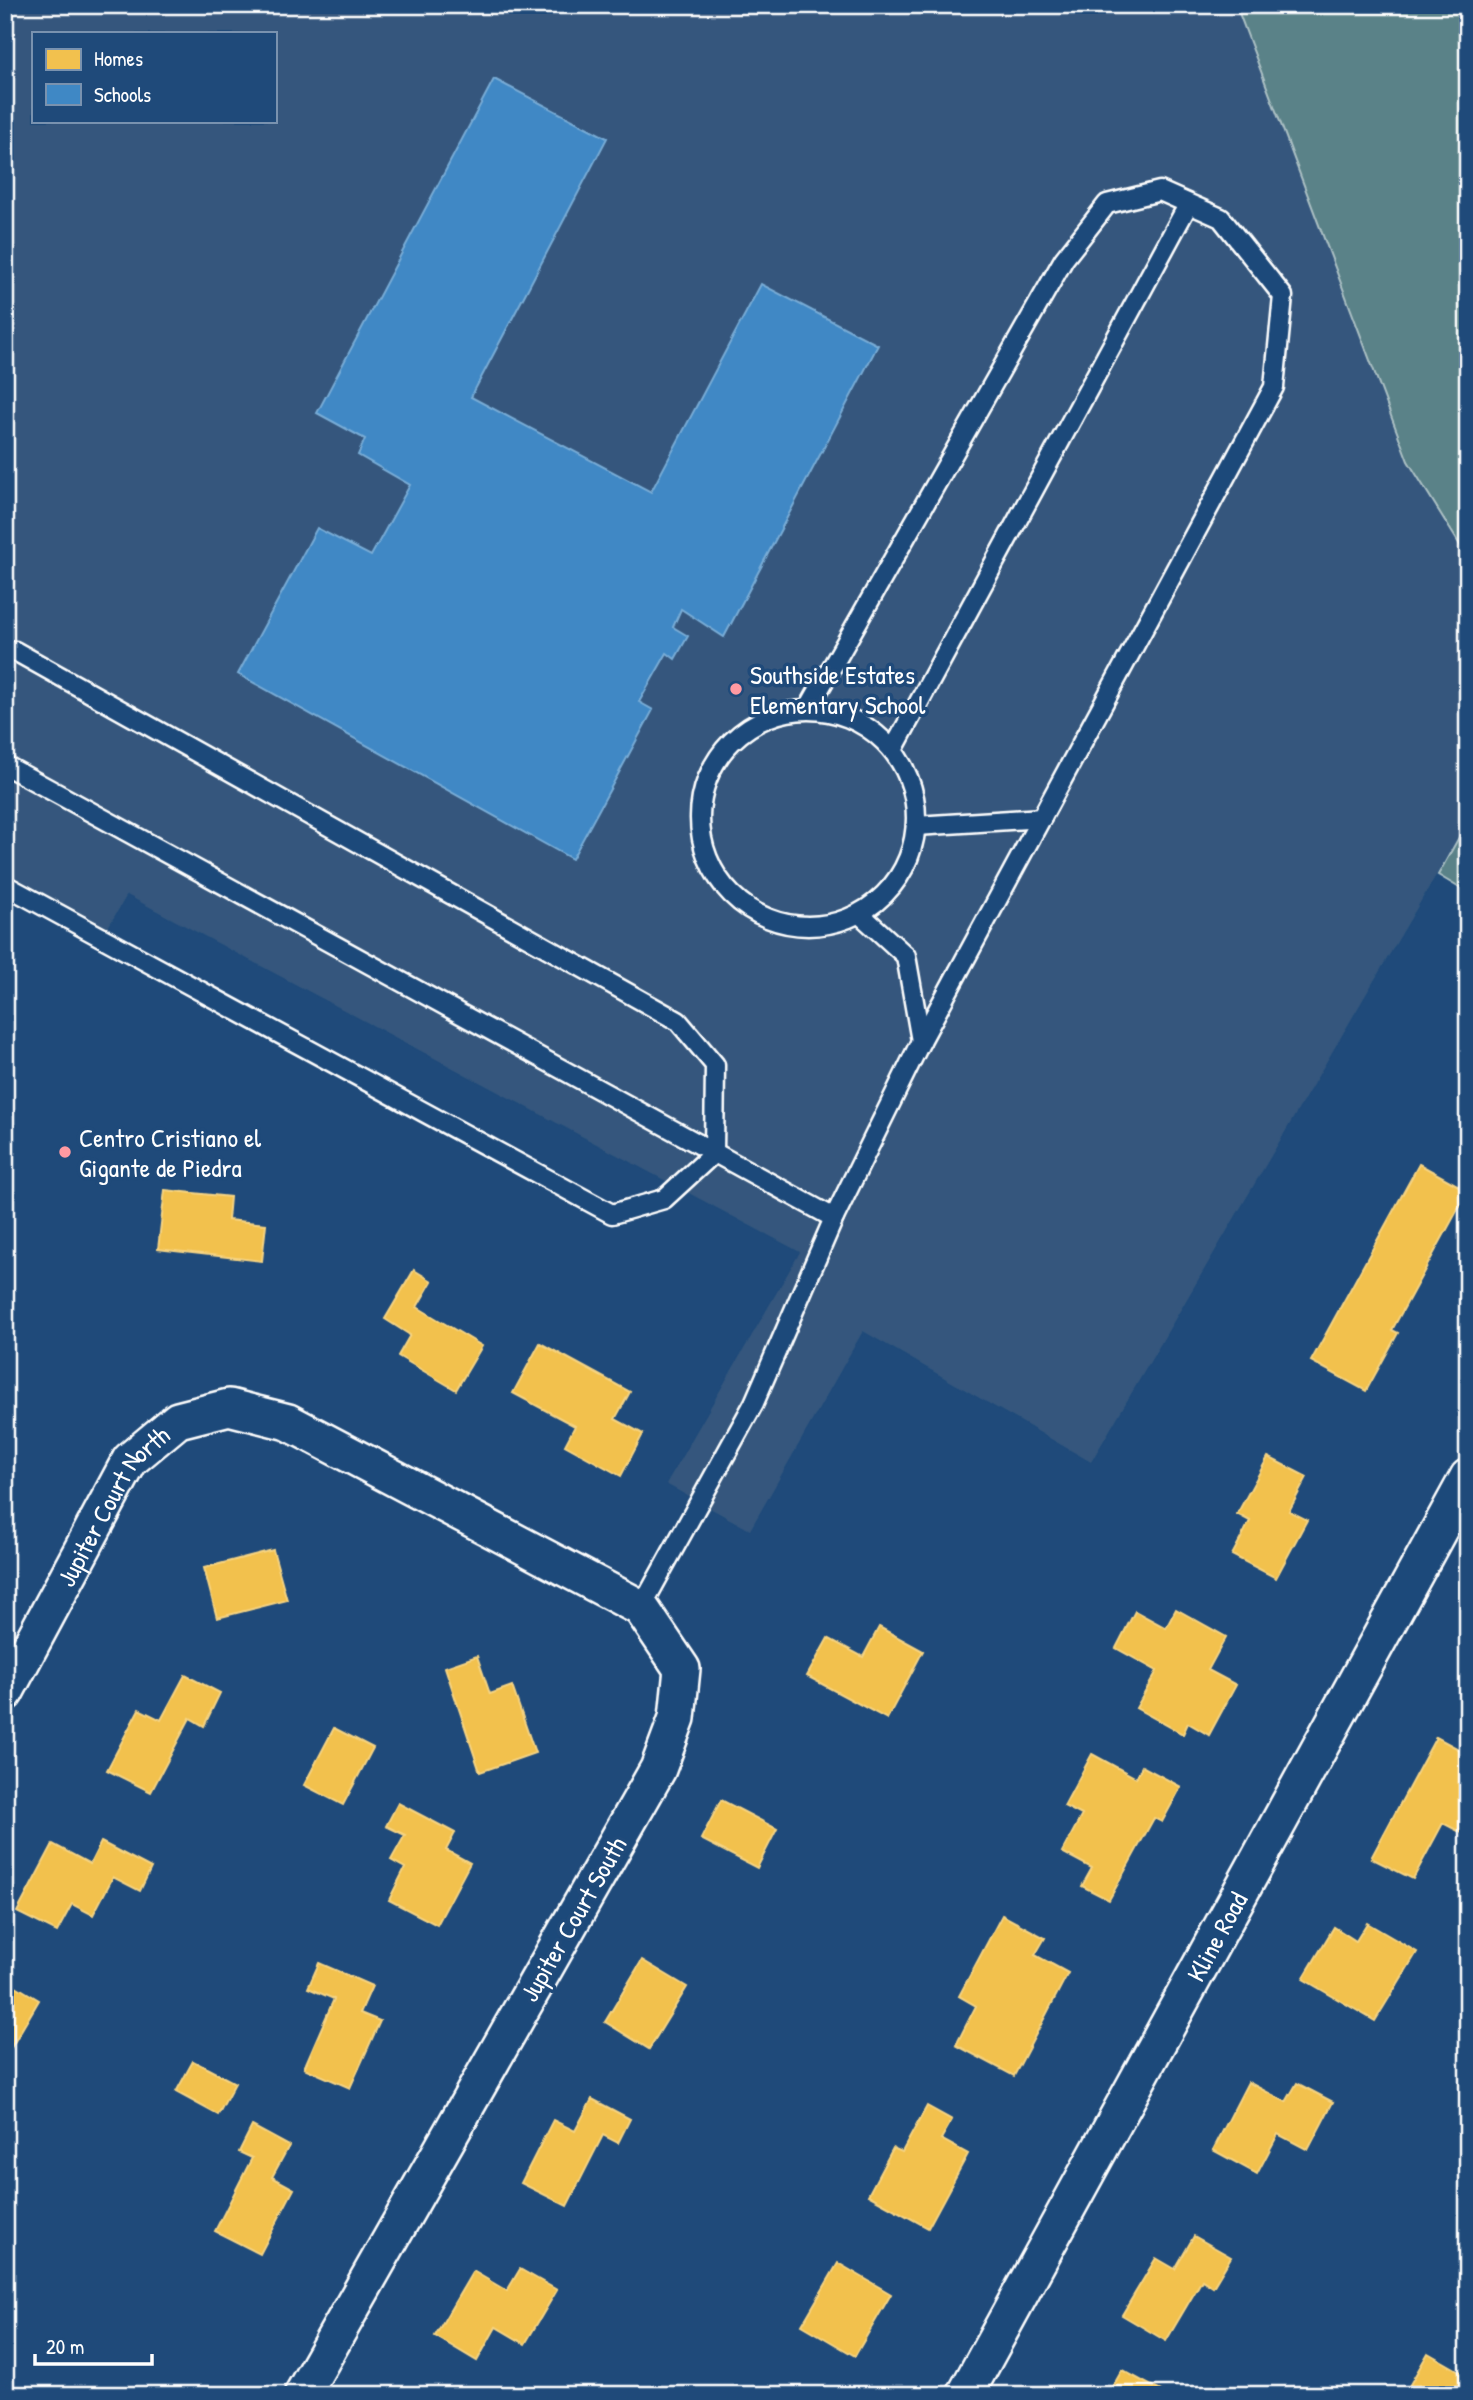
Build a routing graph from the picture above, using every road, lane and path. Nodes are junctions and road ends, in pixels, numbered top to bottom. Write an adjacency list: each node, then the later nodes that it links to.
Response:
1 (1188, 205): 3 (lane); 4 (lane); 6 (lane)
2 (5, 652): 11 (lane)
3 (808, 709): 4 (lane); 9 (lane)
4 (893, 751): 7 (lane)
5 (5, 765): 11 (lane)
6 (1042, 818): 7 (lane); 10 (lane)
7 (916, 826): 9 (lane)
8 (5, 885): 11 (lane)
9 (860, 914): 10 (lane)
10 (921, 1041): 12 (lane)
11 (713, 1153): 12 (lane)
12 (834, 1218): 15 (lane)
13 (1468, 1478): 18 (street, Kline Road)
14 (467, 1516): 15 (street, Jupiter Court South); 16 (street, Jupiter Court North)
15 (641, 1608): 17 (street, Jupiter Court South)
16 (5, 1693)
17 (302, 2395)
18 (965, 2395)

